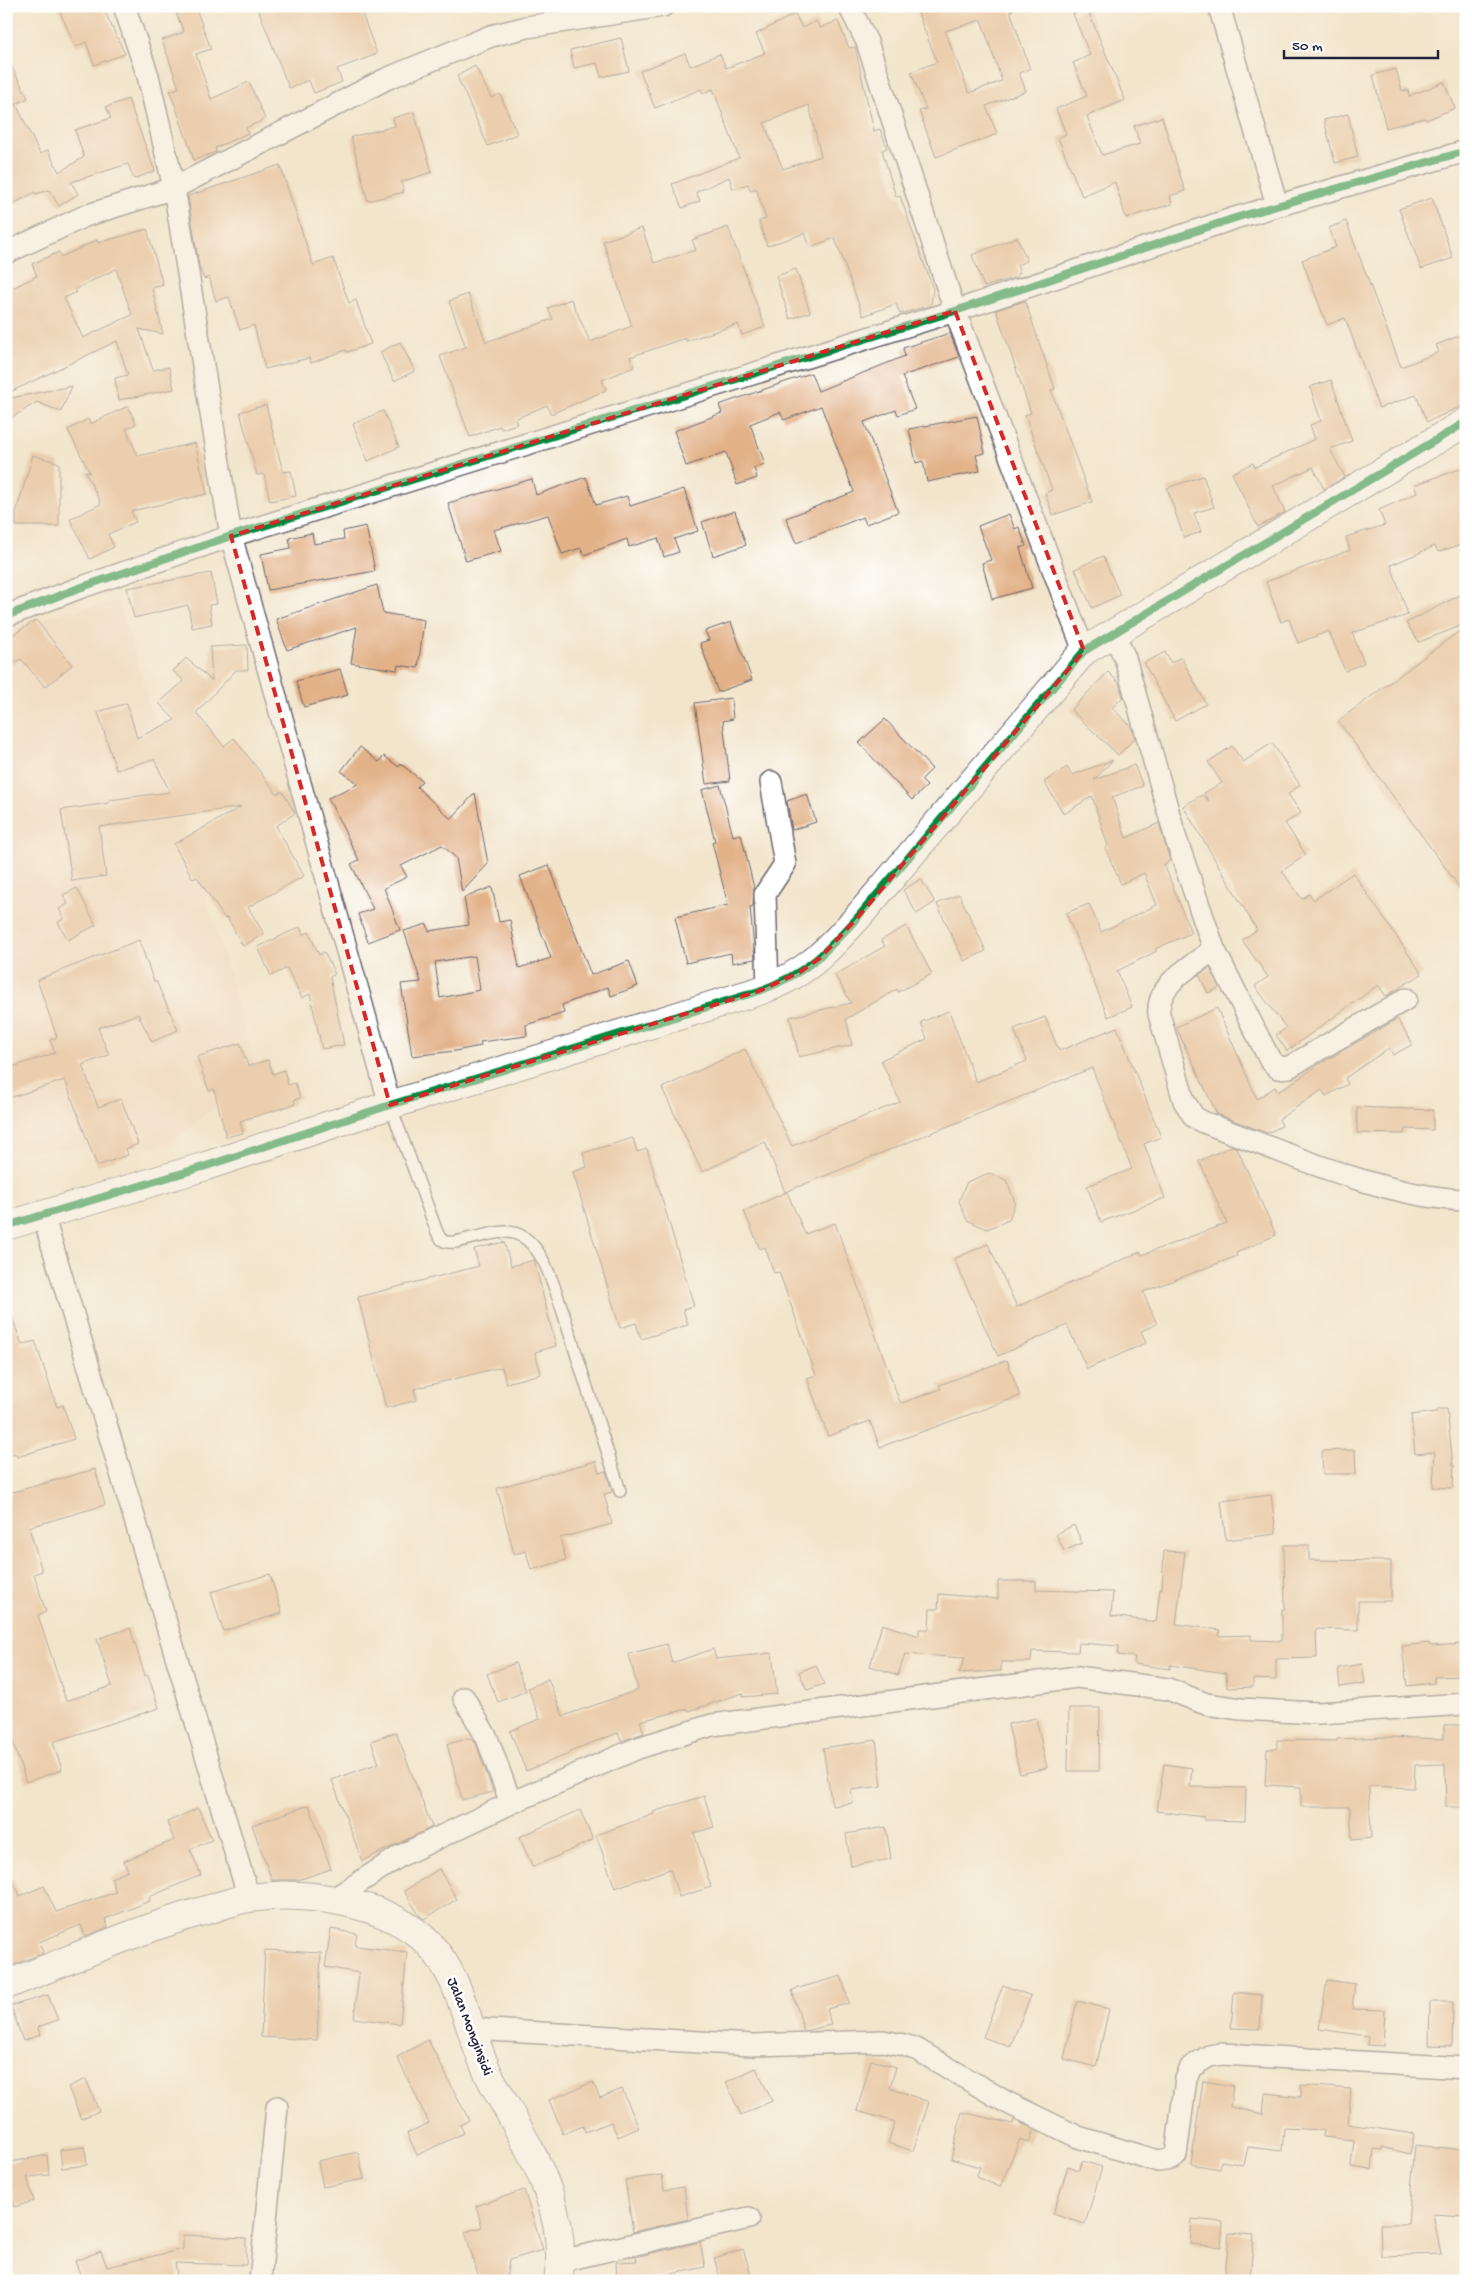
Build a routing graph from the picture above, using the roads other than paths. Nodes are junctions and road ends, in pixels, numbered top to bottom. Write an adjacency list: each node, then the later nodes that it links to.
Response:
1 (124, 6): 6 (street)
2 (663, 6): 6 (street)
3 (849, 6): 9 (street)
4 (1219, 6): 7 (street)
5 (1466, 151): 7 (street)
6 (174, 188): 8 (street); 11 (street)
7 (1277, 205): 9 (street)
8 (6, 253)
9 (955, 311): 11 (street); 14 (street)
10 (1466, 422): 13 (street)
11 (231, 536): 12 (street); 19 (street)
12 (6, 616)
13 (1113, 632): 14 (street); 16 (street)
14 (1084, 650): 17 (street)
15 (771, 782): 17 (street)
16 (1214, 949): 18 (street); 20 (street)
17 (768, 988): 19 (street)
18 (1406, 999)
19 (390, 1105): 21 (street); 23 (lane)
20 (1466, 1200)
21 (43, 1215): 22 (street); 27 (street)
22 (6, 1226)
23 (620, 1491)
24 (464, 1698): 26 (street)
25 (1466, 1704): 26 (street)
26 (511, 1803): 28 (street)
27 (249, 1898): 28 (street, Jalan Monginsidi); 29 (street, Jalan Monginsidi)
28 (335, 1898): 30 (street, Jalan Monginsidi)
29 (6, 1985)
30 (470, 2029): 31 (street); 34 (street, Jalan Monginsidi)
31 (1466, 2068)
32 (277, 2107): 35 (street)
33 (749, 2218): 34 (street)
34 (560, 2271)
35 (260, 2281)

